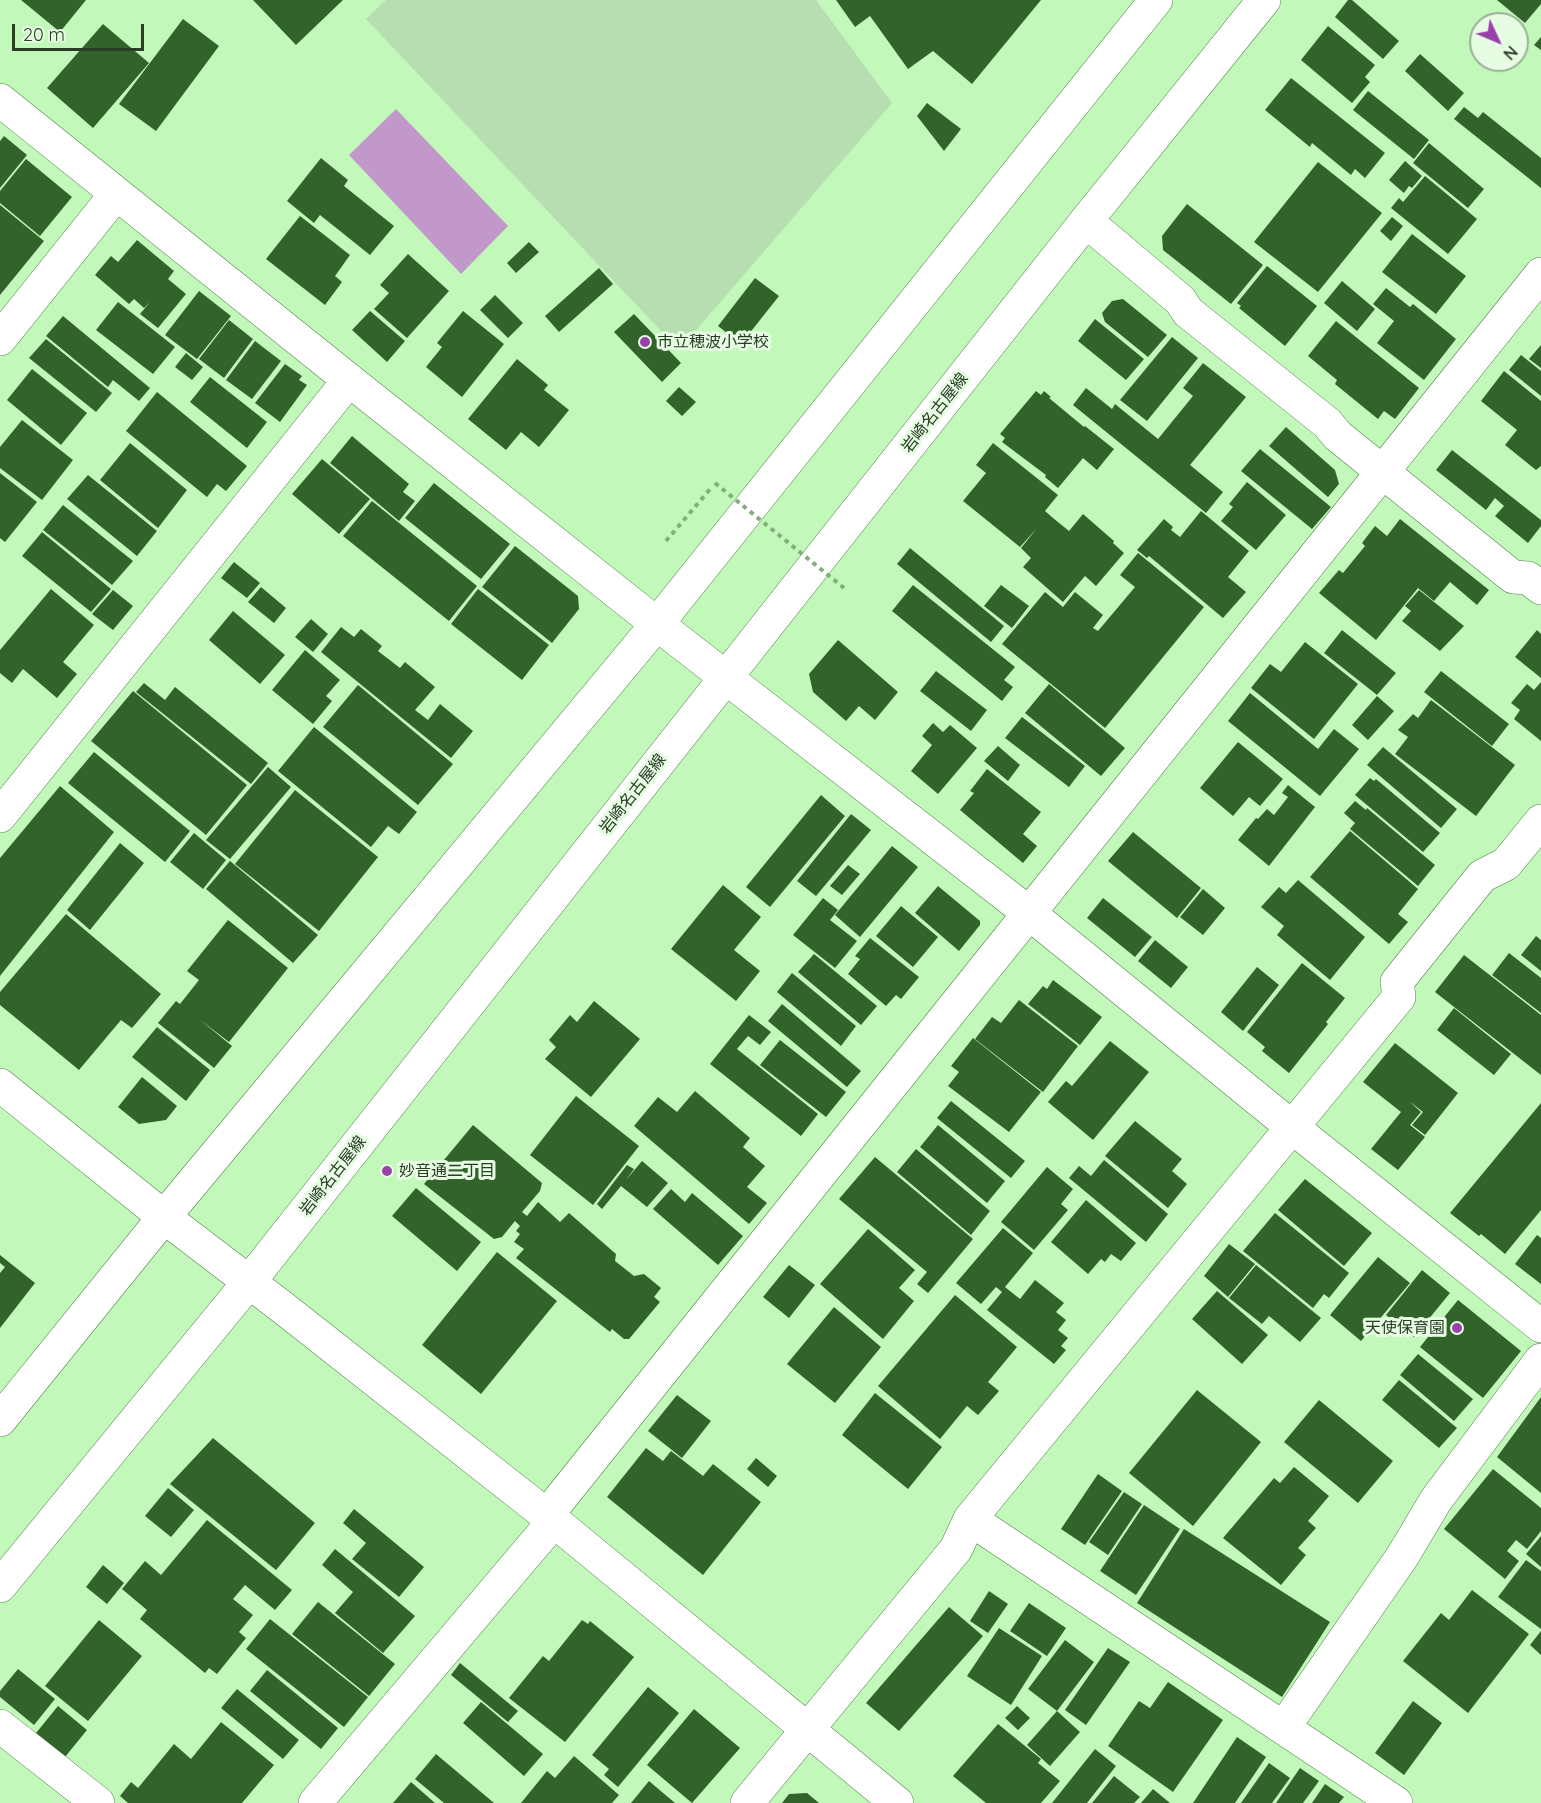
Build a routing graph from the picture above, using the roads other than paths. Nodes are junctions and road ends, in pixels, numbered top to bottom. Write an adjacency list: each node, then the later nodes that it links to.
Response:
1 (1156, 0): 11 (street)
2 (1264, 0): 5 (street, 岩崎名古屋線)
3 (0, 100): 4 (street)
4 (116, 194): 7 (street); 8 (street)
5 (1086, 221): 9 (street); 12 (street, 岩崎名古屋線)
6 (1541, 274): 9 (street)
7 (0, 339)
8 (349, 380): 11 (street); 13 (street)
9 (1383, 472): 10 (street); 15 (street)
10 (1541, 588)
11 (657, 624): 12 (street); 18 (street)
12 (726, 678): 15 (street); 19 (street, 岩崎名古屋線)
13 (0, 816)
14 (1541, 821): 17 (street)
15 (1029, 913): 17 (street); 23 (street)
16 (0, 1085): 18 (street)
17 (1292, 1127): 20 (street); 24 (street)
18 (164, 1217): 19 (street); 22 (street)
19 (249, 1282): 23 (street); 25 (street, 岩崎名古屋線)
20 (1541, 1326)
21 (1541, 1360): 27 (street)
22 (0, 1420)
23 (551, 1518): 28 (street); 31 (street)
24 (970, 1519): 27 (street); 28 (street)
25 (0, 1586)
26 (0, 1726): 30 (street)
27 (1284, 1727): 35 (street)
28 (807, 1729): 29 (street); 32 (street)
29 (867, 1778): 33 (street); 34 (street)
30 (98, 1803)
31 (315, 1803)
32 (747, 1803)
33 (897, 1803)
34 (914, 1803)
35 (1396, 1803)

